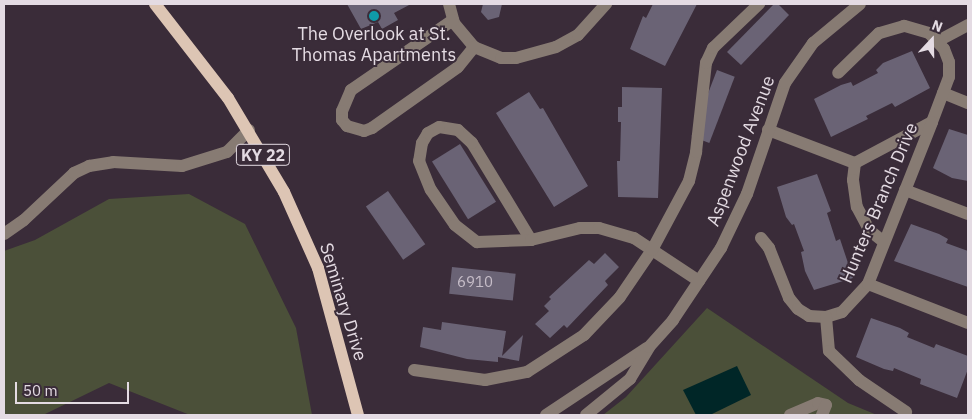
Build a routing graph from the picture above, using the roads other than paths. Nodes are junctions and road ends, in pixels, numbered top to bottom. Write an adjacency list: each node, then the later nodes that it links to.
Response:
1 (448, 4): 6 (street)
2 (606, 4): 9 (street)
3 (759, 4): 23 (street)
4 (860, 4): 15 (street, Aspenwood Avenue)
5 (157, 5): 14 (main road, Seminary Drive / KY 22)
6 (453, 20): 9 (street); 9 (street)
7 (968, 25): 8 (street)
8 (938, 41): 10 (street, Hunters Branch Drive); 11 (street, Hunters Branch Drive)
9 (474, 47)
10 (838, 73)
11 (943, 93): 12 (street); 13 (street, Hunters Branch Drive)
12 (968, 103)
13 (932, 122): 16 (street, Hunters Branch Drive); 17 (street, Hunters Branch Drive)
14 (249, 130): 19 (street); 31 (main road, Seminary Drive / KY 22)
15 (768, 130): 16 (street); 24 (street, Aspenwood Avenue)
16 (855, 163): 22 (street)
17 (905, 190): 18 (street); 22 (street, Hunters Branch Drive)
18 (968, 214)
19 (4, 234)
20 (761, 238): 26 (street)
21 (531, 240): 21 (street); 23 (street)
22 (884, 242): 25 (street, Hunters Branch Drive)
23 (652, 250): 24 (street); 29 (street)
24 (699, 281): 28 (street, Aspenwood Avenue)
25 (868, 284): 26 (street, Hunters Branch Drive); 27 (street)
26 (826, 317): 30 (street)
27 (968, 323)
28 (649, 347): 32 (street, Aspenwood Avenue); 33 (street, Aspenwood Avenue)
29 (414, 370)
30 (906, 412)
31 (358, 415)
32 (546, 415)
33 (586, 415)
34 (790, 415): 35 (street)
35 (822, 415)

